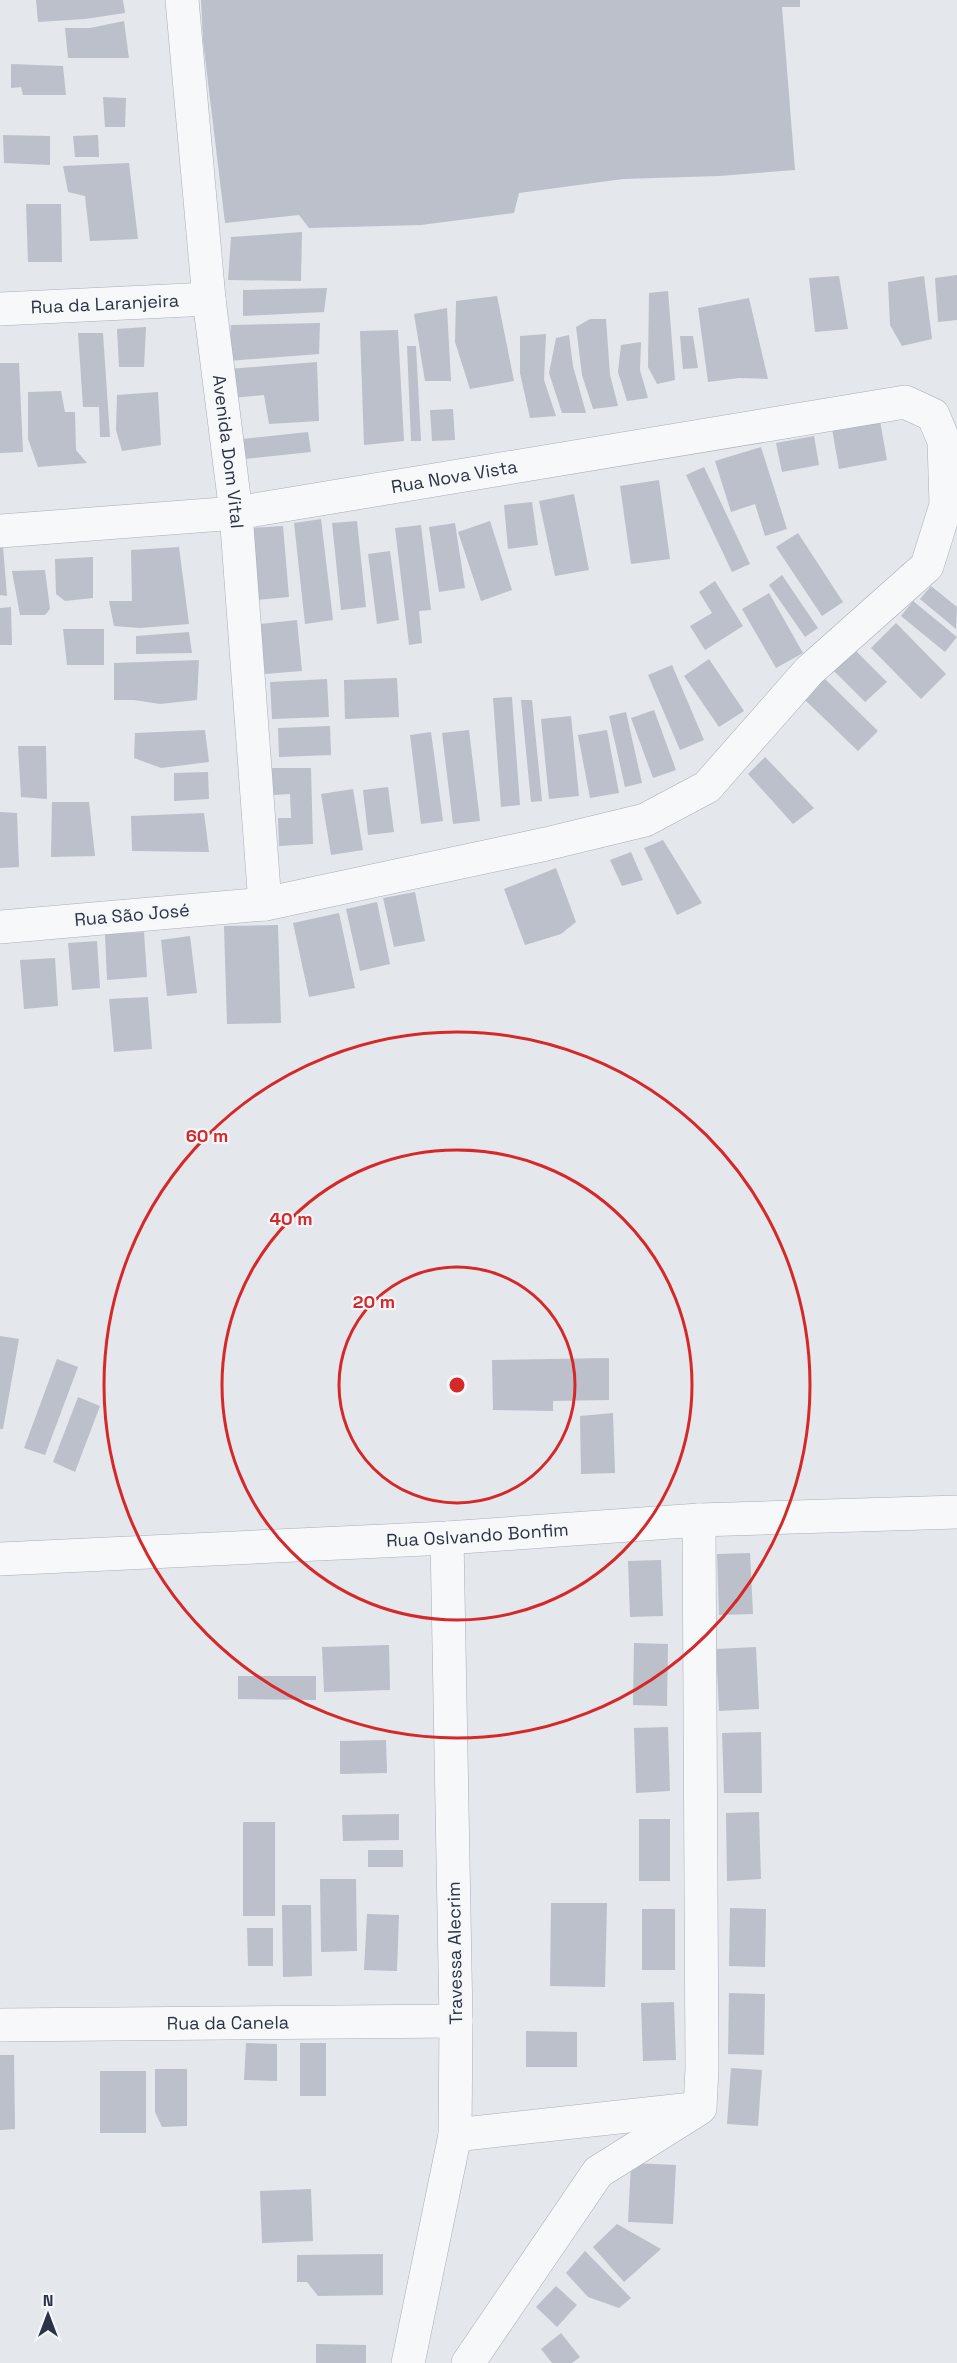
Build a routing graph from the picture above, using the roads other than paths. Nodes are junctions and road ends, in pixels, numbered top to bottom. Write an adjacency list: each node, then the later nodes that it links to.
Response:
1 (182, 0): 2 (street, Avenida Dom Vital)
2 (209, 299): 3 (street, Rua da Laranjeira); 5 (street, Avenida Dom Vital)
3 (0, 309)
4 (905, 402): 5 (street, Rua Nova Vista); 7 (street, Rua São José)
5 (236, 513): 6 (street, Rua Nova Vista); 7 (street, Avenida Dom Vital)
6 (0, 531)
7 (265, 904): 8 (street, Rua São José)
8 (0, 927)
9 (957, 1512): 10 (street, Rua Oslvando Bonfim)
10 (699, 1520): 11 (street, Rua Oslvando Bonfim); 15 (street)
11 (447, 1538): 12 (street, Rua Oslvando Bonfim); 13 (street, Travessa Alecrim)
12 (0, 1558)
13 (456, 2021): 14 (street, Rua da Canela); 16 (street, Travessa Alecrim)
14 (0, 2025)
15 (700, 2108): 16 (street); 18 (street)
16 (455, 2135): 17 (street, Travessa Alecrim)
17 (408, 2363)
18 (468, 2363)

